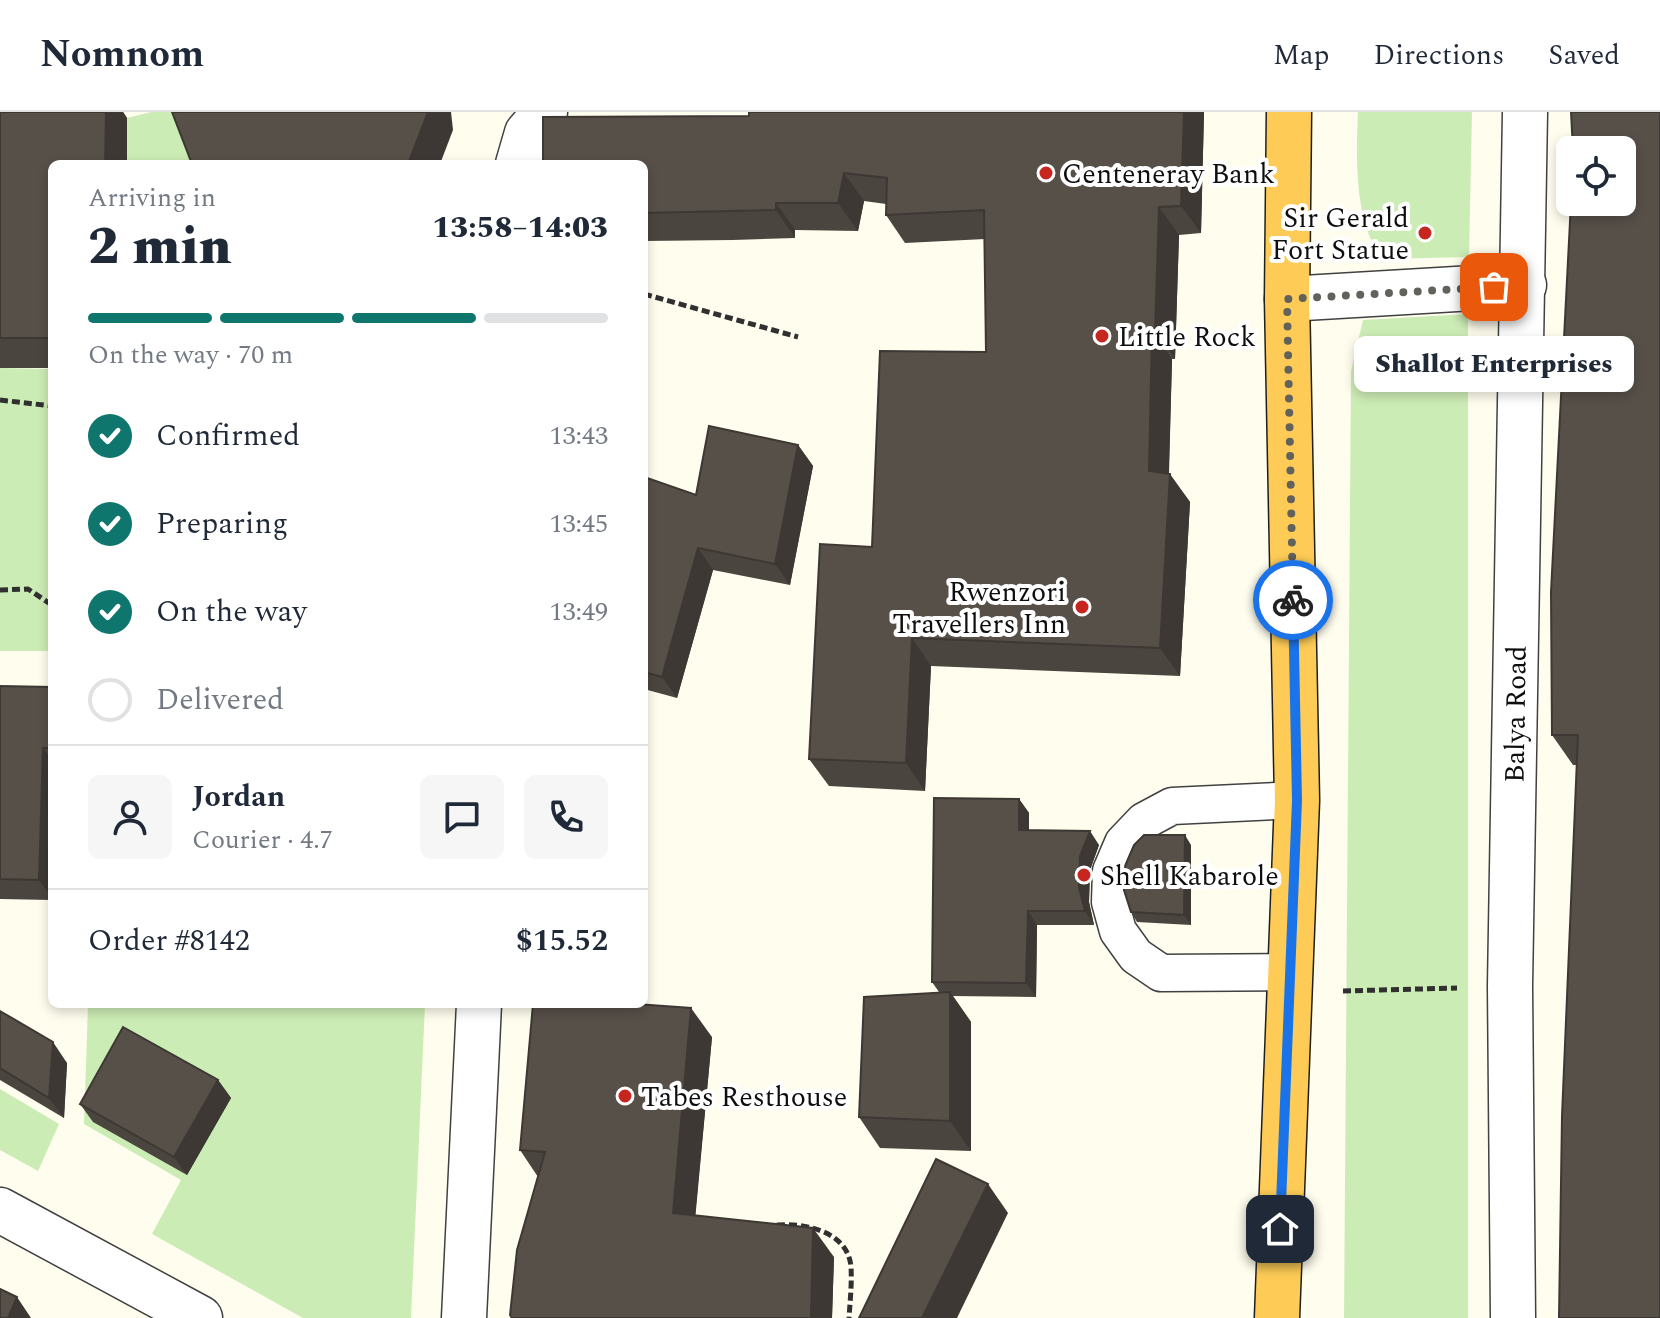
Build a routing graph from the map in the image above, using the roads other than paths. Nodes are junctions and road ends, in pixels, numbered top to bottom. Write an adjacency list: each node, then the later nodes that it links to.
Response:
1 (545, 112): 4 (street)
2 (1289, 112): 6 (highway)
3 (1525, 112): 5 (street, Balya Road)
4 (519, 160)
5 (1524, 285): 6 (street); 14 (street, Balya Road)
6 (1287, 299): 7 (highway)
7 (1297, 800): 8 (highway); 8 (lane)
8 (1290, 982): 13 (highway)
9 (479, 1008): 12 (street)
10 (0, 1210): 11 (street)
11 (200, 1318)
12 (464, 1318)
13 (1277, 1318)
14 (1513, 1318)

